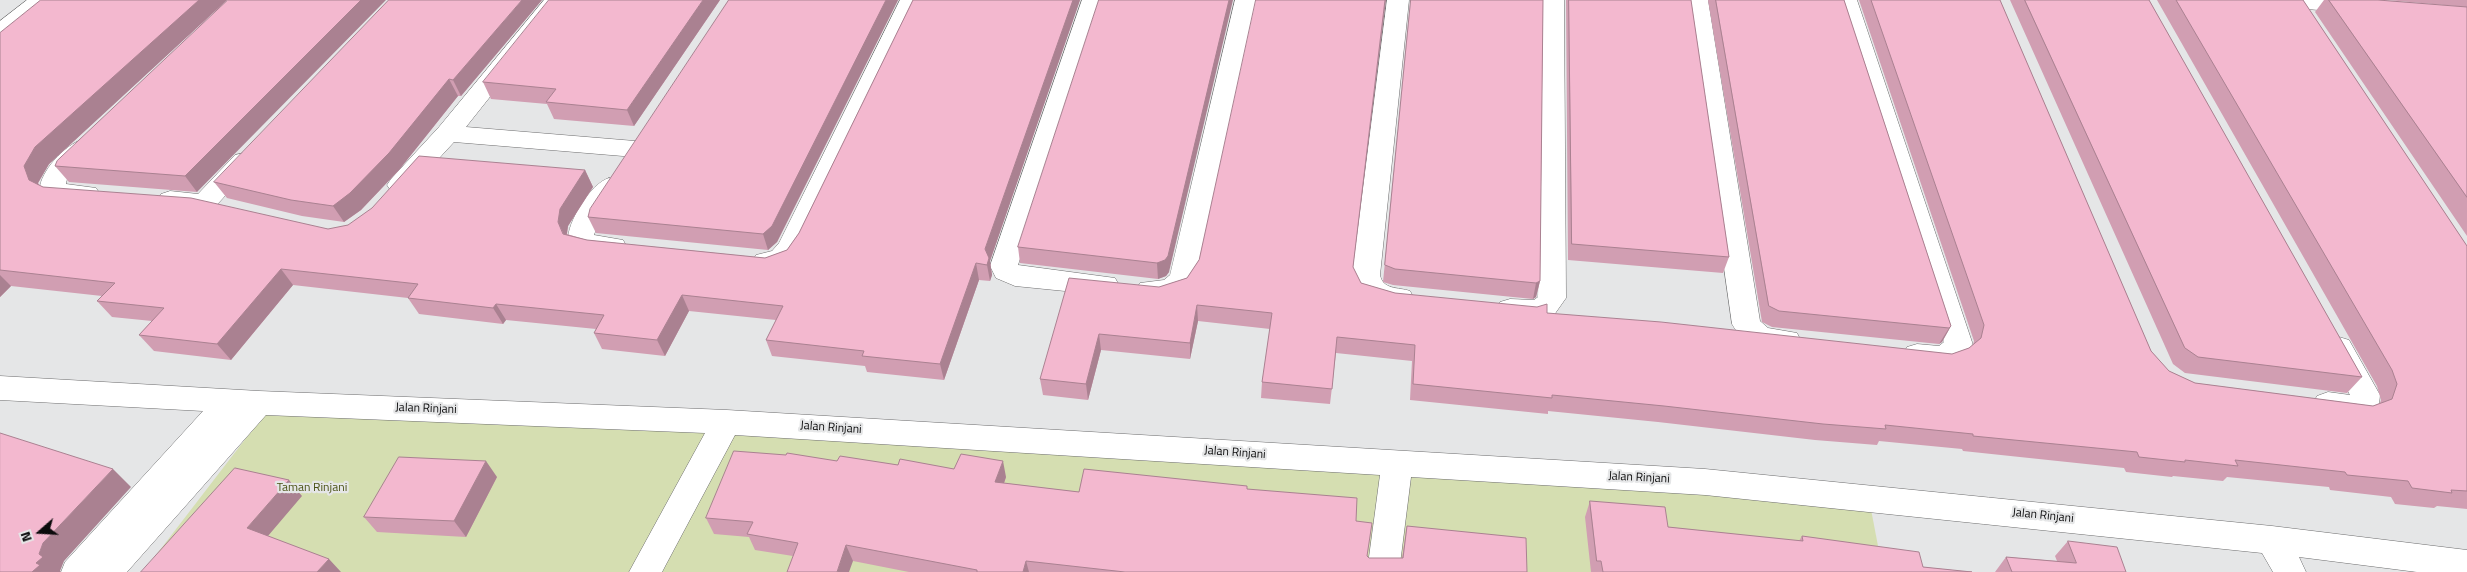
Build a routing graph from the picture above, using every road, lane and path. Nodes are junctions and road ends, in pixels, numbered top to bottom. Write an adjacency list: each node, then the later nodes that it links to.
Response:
1 (41, 0): 13 (street)
2 (556, 0): 15 (street)
3 (911, 0): 23 (street)
4 (1093, 0): 5 (street)
5 (1246, 0)
6 (1398, 0): 24 (street)
7 (1553, 0): 25 (street)
8 (1697, 0): 27 (street)
9 (1846, 0): 28 (street)
10 (2289, 0): 11 (street); 12 (street)
11 (2383, 8)
12 (2311, 26)
13 (0, 32)
14 (103, 130): 17 (street)
15 (448, 133): 19 (street); 22 (street)
16 (262, 141): 20 (street)
17 (106, 196)
18 (146, 199): 20 (street)
19 (387, 199)
20 (204, 203): 21 (street)
21 (232, 209)
22 (634, 249)
23 (740, 259)
24 (1421, 300)
25 (1486, 307)
26 (2327, 326): 31 (street)
27 (1806, 343)
28 (1894, 352)
29 (0, 388): 30 (street, Jalan Rinjani)
30 (245, 402): 32 (street, Jalan Rinjani); 36 (street); 37 (street)
31 (2309, 402)
32 (727, 422): 33 (street, Jalan Rinjani); 38 (street)
33 (1397, 464): 34 (street, Jalan Rinjani); 39 (street)
34 (2272, 540): 35 (street, Jalan Rinjani); 40 (street)
35 (2467, 564)
36 (76, 572)
37 (106, 572)
38 (645, 572)
39 (1383, 572)
40 (2290, 572)

